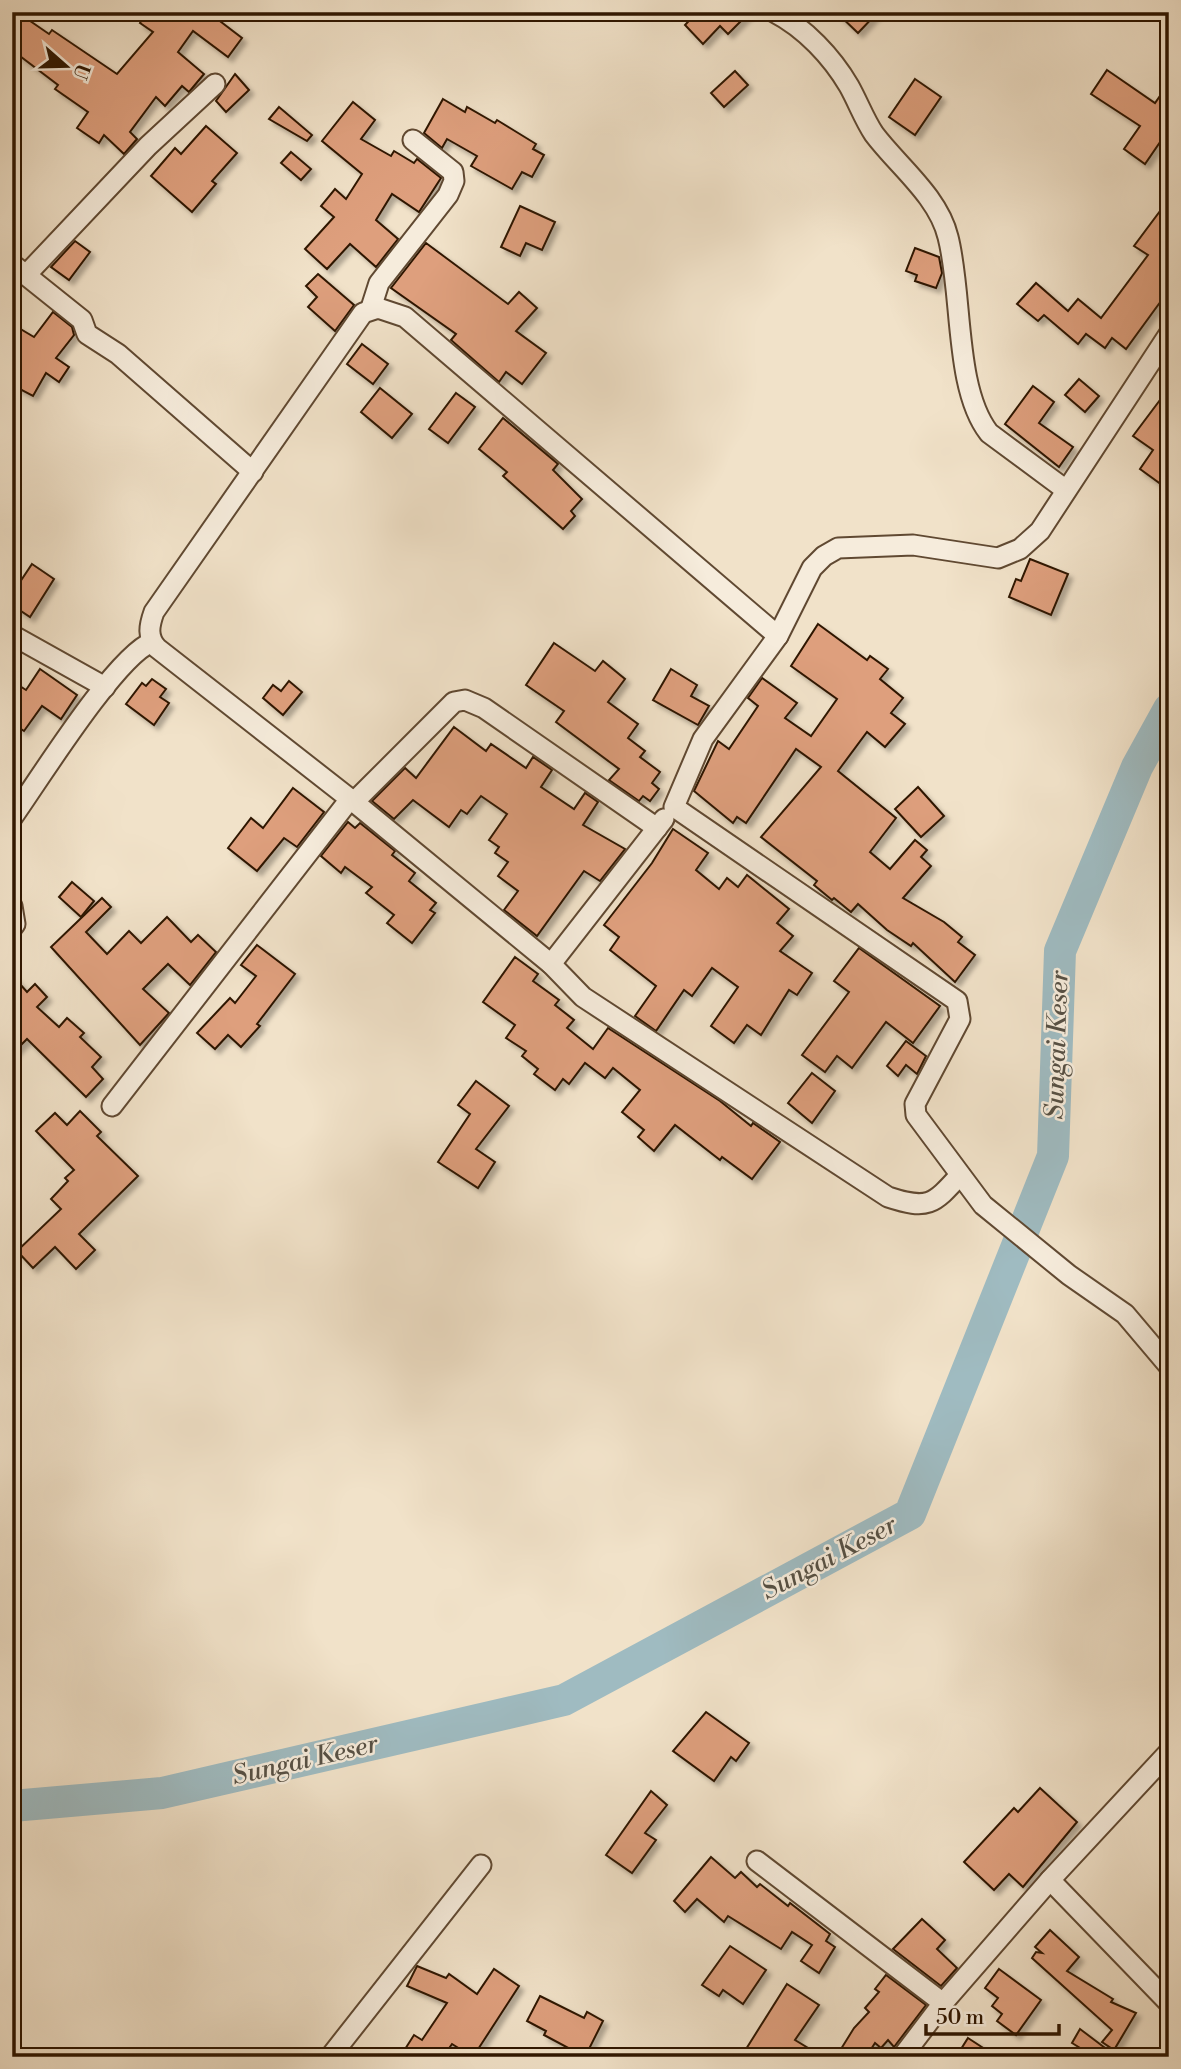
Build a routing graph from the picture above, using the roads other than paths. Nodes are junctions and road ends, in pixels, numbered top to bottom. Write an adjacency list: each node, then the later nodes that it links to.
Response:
1 (774, 12): 8 (street)
2 (215, 84): 4 (street)
3 (413, 140): 5 (street)
4 (19, 269): 7 (street)
5 (371, 308): 7 (street); 10 (street)
6 (1169, 334): 8 (street)
7 (253, 472): 11 (street)
8 (1066, 490): 10 (street)
9 (12, 635): 12 (street)
10 (778, 636): 14 (street)
11 (152, 642): 12 (street); 13 (street)
12 (105, 687): 15 (street)
13 (352, 801): 16 (street); 19 (street); 20 (street)
14 (674, 807): 16 (street); 21 (street)
15 (12, 818)
16 (657, 828): 19 (street)
17 (12, 906): 18 (street)
18 (12, 928)
19 (551, 964): 21 (street)
20 (112, 1106)
21 (960, 1175): 22 (street)
22 (1169, 1366)
23 (1169, 1752): 26 (street)
24 (757, 1861): 27 (street)
25 (481, 1865): 29 (street)
26 (1050, 1880): 27 (street); 28 (street)
27 (943, 2003): 30 (street)
28 (1169, 2003)
29 (330, 2057)
30 (902, 2057)

